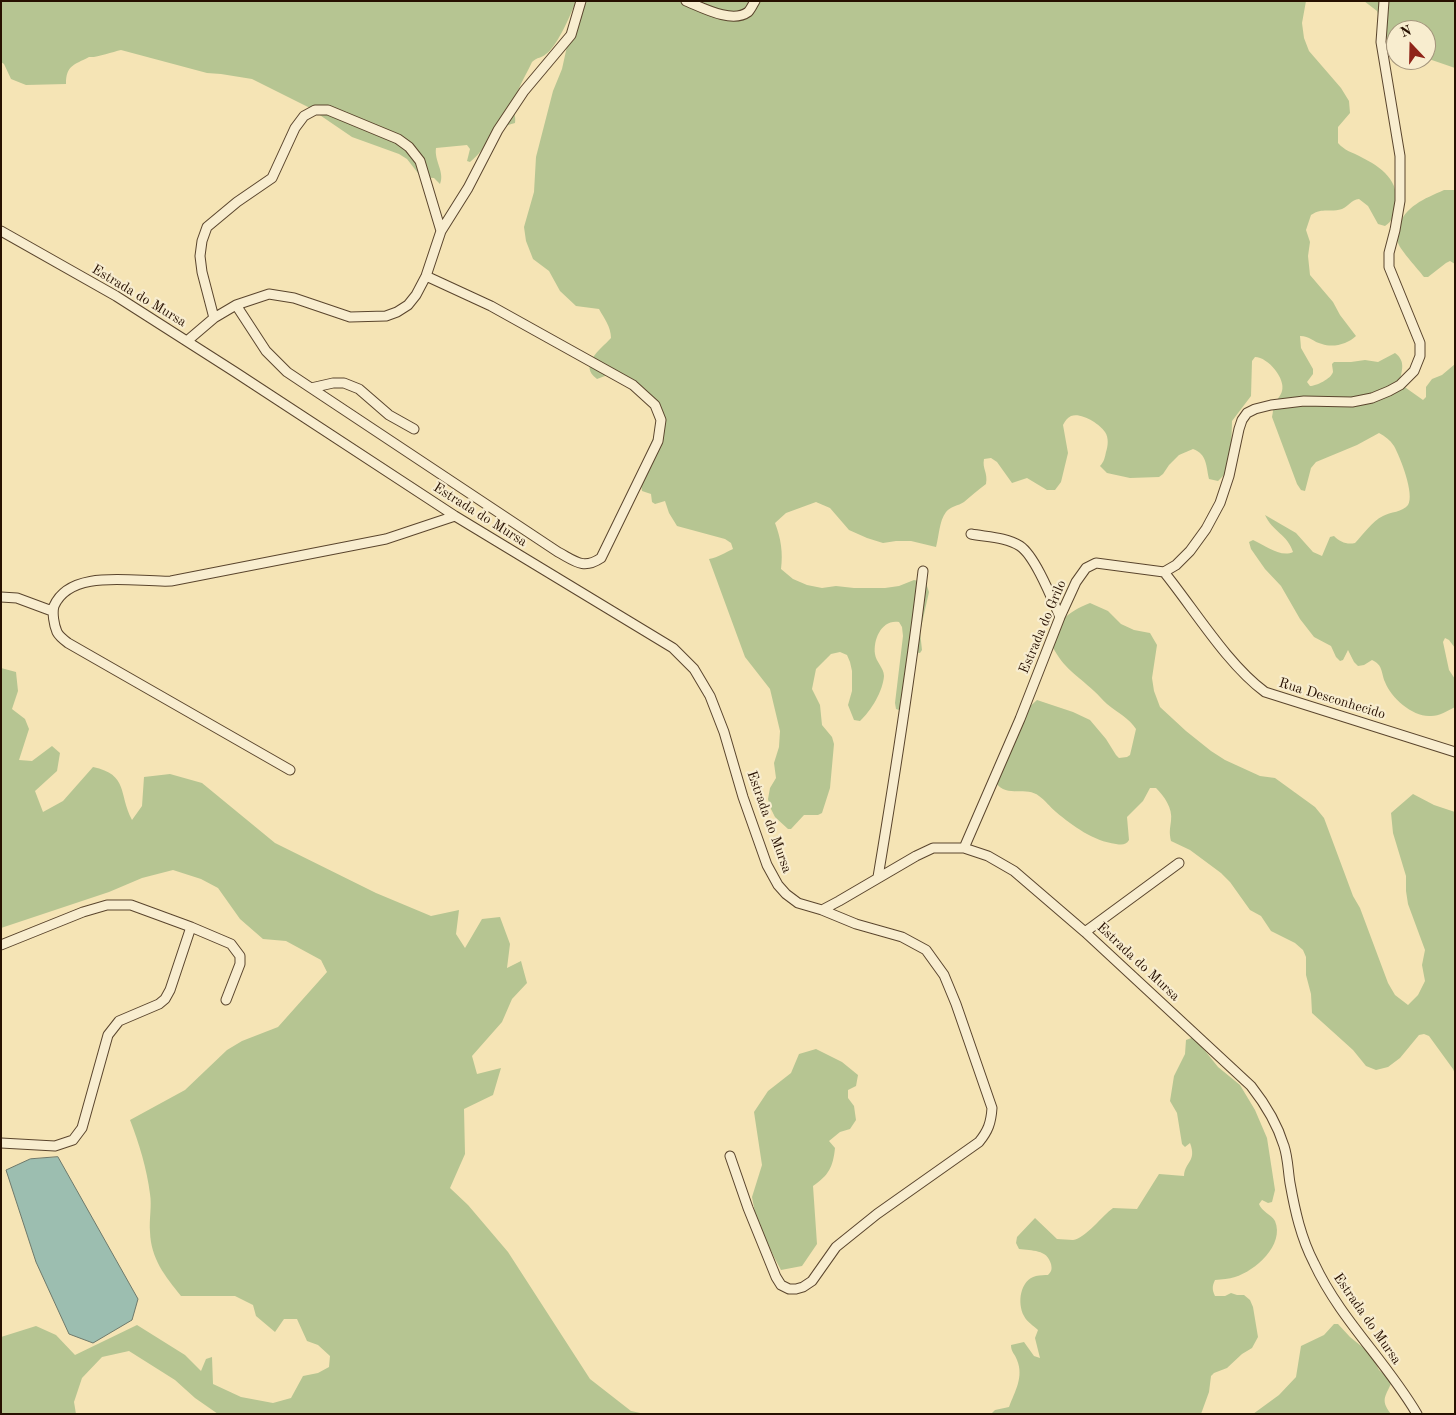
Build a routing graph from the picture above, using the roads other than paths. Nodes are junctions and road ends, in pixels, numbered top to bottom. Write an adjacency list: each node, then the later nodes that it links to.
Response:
1 (581, 1): 6 (street)
2 (686, 1): 3 (street)
3 (755, 1)
4 (1384, 1): 16 (street)
5 (1, 231): 10 (street, Estrada do Mursa)
6 (441, 231): 7 (street); 9 (street)
7 (426, 276): 8 (street); 11 (street)
8 (236, 305): 9 (street); 11 (street)
9 (214, 318): 10 (street)
10 (186, 341): 13 (street, Estrada do Mursa)
11 (311, 388): 12 (street)
12 (414, 429)
13 (455, 516): 18 (street); 25 (street, Estrada do Mursa)
14 (971, 534): 19 (street)
15 (924, 571): 24 (street)
16 (1164, 572): 19 (street, Estrada do Grilo); 20 (street, Rua Desconhecido)
17 (1, 597): 18 (street)
18 (52, 611): 21 (street)
19 (1060, 617): 22 (street, Estrada do Grilo)
20 (1455, 752)
21 (290, 770)
22 (964, 848): 24 (street, Estrada do Mursa); 27 (street, Estrada do Mursa)
23 (1179, 863): 27 (street)
24 (878, 877): 25 (street, Estrada do Mursa)
25 (822, 910): 31 (street)
26 (192, 927): 28 (street); 29 (street); 30 (street)
27 (1085, 932): 32 (street, Estrada do Mursa)
28 (1, 945)
29 (226, 1000)
30 (1, 1143)
31 (730, 1156)
32 (1417, 1414)

